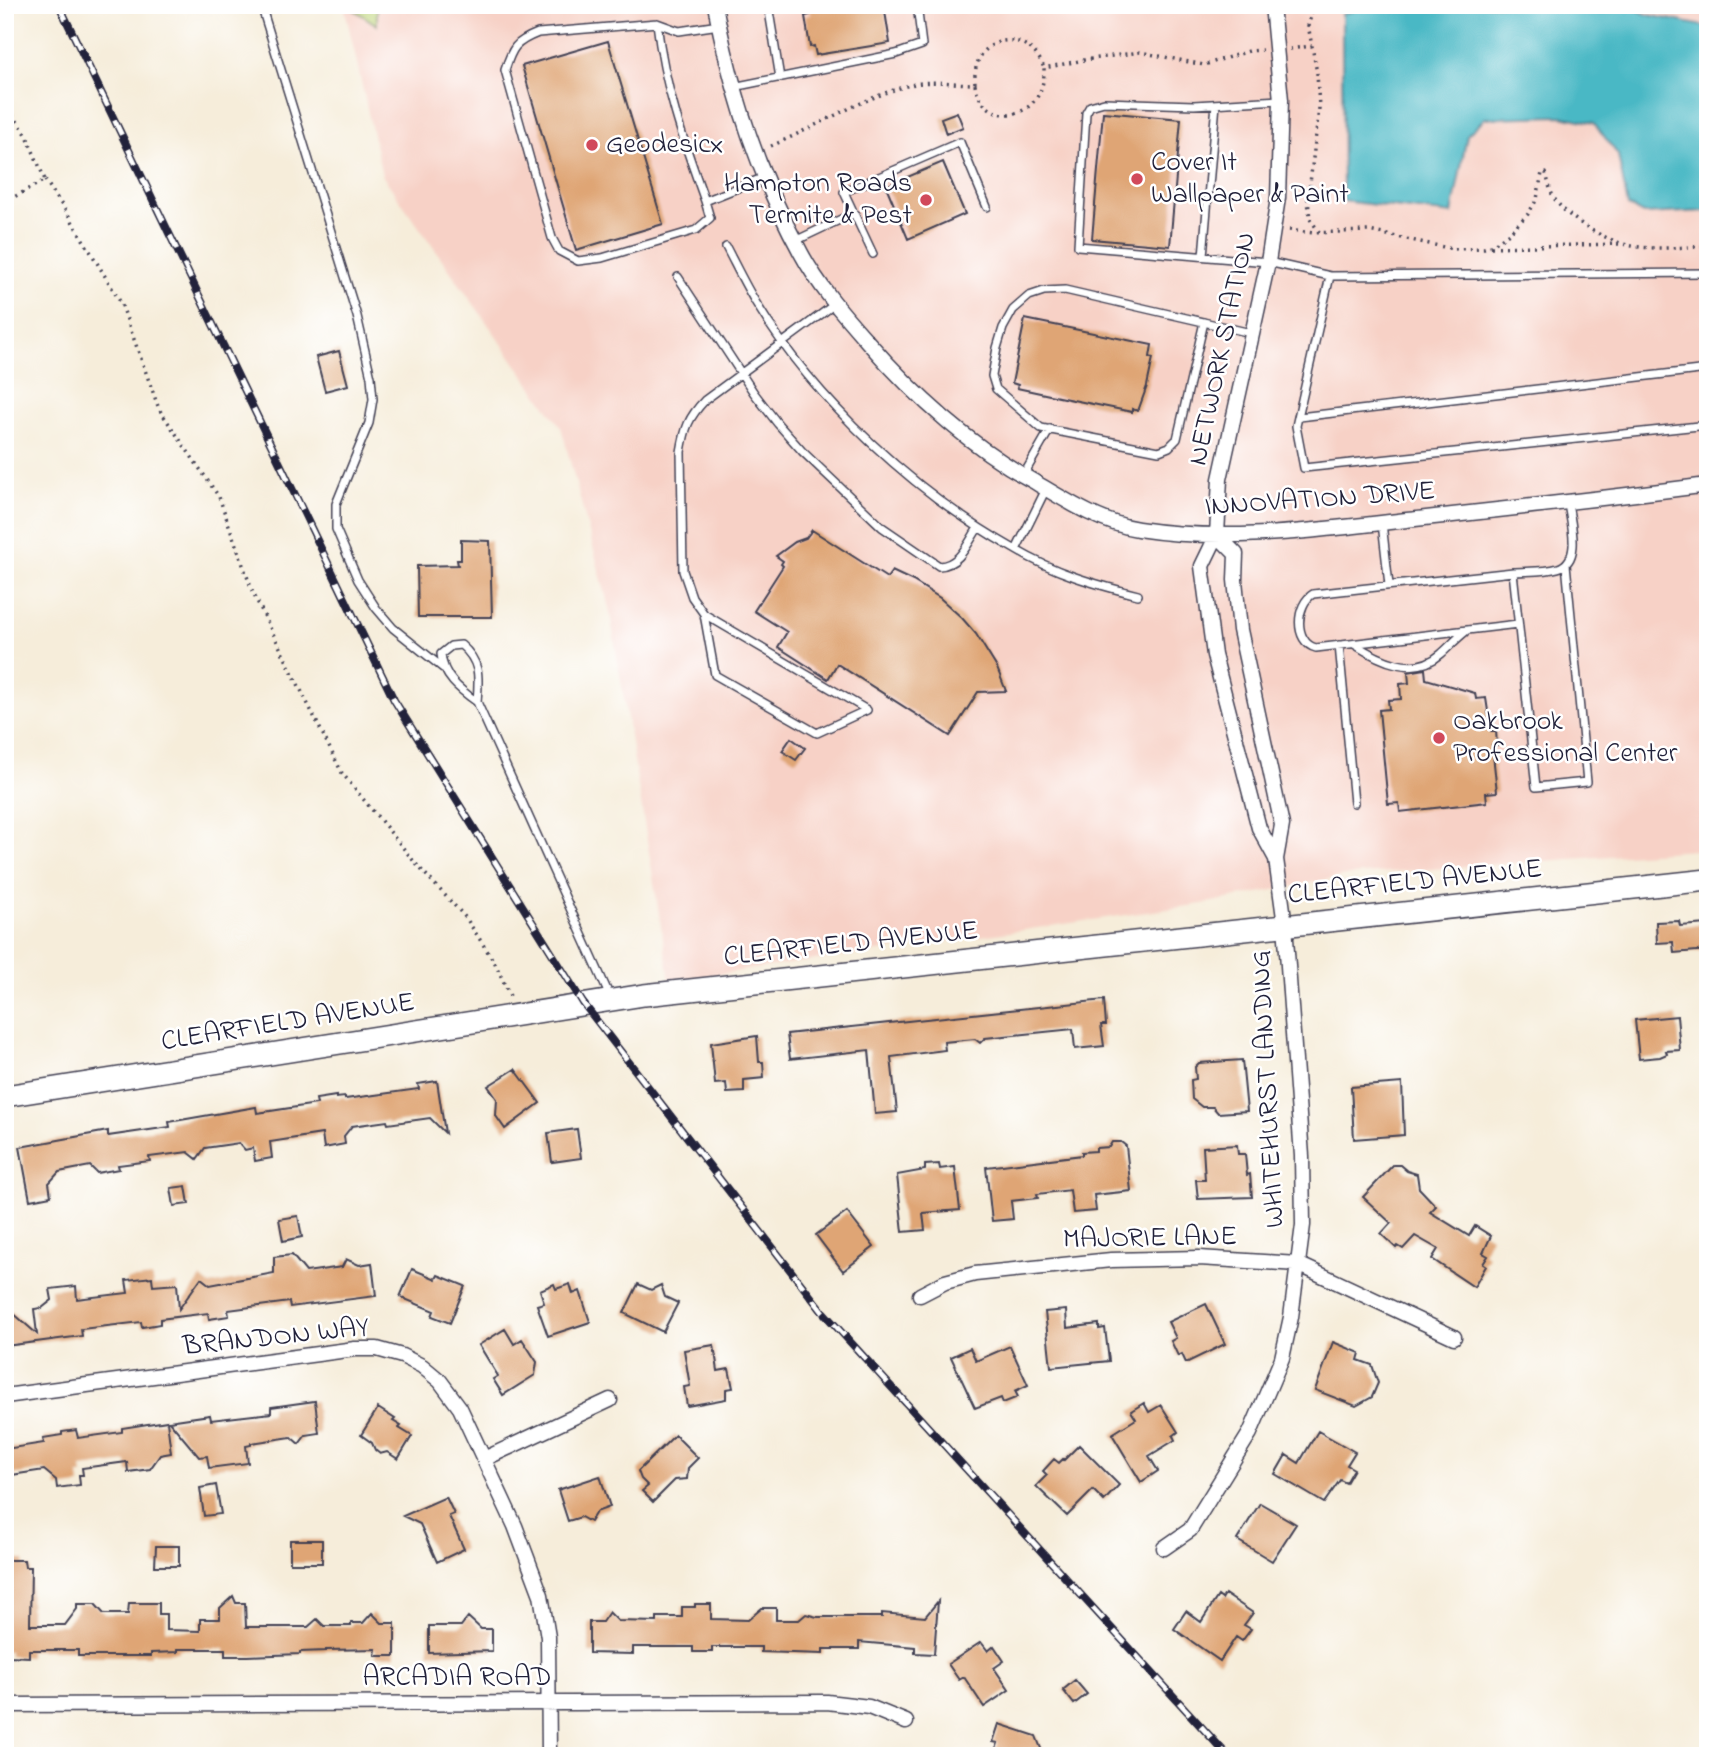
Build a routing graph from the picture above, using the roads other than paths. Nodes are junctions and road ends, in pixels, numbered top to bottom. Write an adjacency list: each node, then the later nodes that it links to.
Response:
1 (261, 5): 52 (lane)
2 (715, 5): 9 (street, INNOVATION DRIVE)
3 (768, 5): 10 (lane)
4 (917, 5): 10 (lane)
5 (1079, 5): 6 (lane)
6 (1152, 5)
7 (1272, 5): 12 (street, NETWORK STATION)
8 (657, 23): 9 (lane); 15 (lane); 15 (lane)
9 (719, 25): 11 (street, INNOVATION DRIVE)
10 (780, 78): 11 (lane)
11 (733, 87): 14 (street, INNOVATION DRIVE)
12 (1281, 100): 13 (lane); 22 (street, NETWORK STATION)
13 (1216, 104): 21 (lane); 21 (lane)
14 (766, 177): 15 (lane); 18 (street, INNOVATION DRIVE)
15 (705, 201)
16 (987, 207): 17 (lane)
17 (854, 212): 18 (lane); 20 (lane)
18 (795, 241): 26 (street, INNOVATION DRIVE)
19 (726, 247): 29 (lane)
20 (873, 254)
21 (1203, 256): 22 (lane)
22 (1268, 262): 24 (lane); 28 (street, NETWORK STATION)
23 (1708, 273): 24 (lane)
24 (1330, 276): 32 (lane)
25 (678, 277): 31 (lane)
26 (836, 303): 29 (lane); 35 (street, INNOVATION DRIVE)
27 (1204, 322): 28 (lane); 34 (lane); 34 (lane)
28 (1251, 333): 41 (street, NETWORK STATION)
29 (783, 342): 31 (lane); 40 (lane)
30 (1708, 369): 32 (lane)
31 (741, 373): 40 (lane); 47 (lane)
32 (1299, 417): 33 (lane)
33 (1708, 425)
34 (1051, 429): 35 (lane)
35 (1023, 476): 37 (street, INNOVATION DRIVE)
36 (1708, 485): 38 (street, INNOVATION DRIVE)
37 (1046, 489): 41 (street, INNOVATION DRIVE); 42 (lane)
38 (1568, 503): 39 (street, INNOVATION DRIVE); 43 (lane)
39 (1382, 523): 41 (street, INNOVATION DRIVE); 45 (lane)
40 (978, 528): 42 (lane)
41 (1217, 535): 55 (street, NETWORK STATION); 55 (street, NETWORK STATION)
42 (1016, 550): 46 (lane)
43 (1566, 564): 44 (lane); 48 (lane)
44 (1513, 572): 45 (lane); 48 (lane)
45 (1389, 585): 51 (lane)
46 (1138, 595)
47 (704, 614): 47 (lane)
48 (1518, 624): 49 (lane)
49 (1467, 630): 50 (lane); 50 (lane)
50 (1354, 643): 51 (lane)
51 (1339, 645): 54 (lane)
52 (443, 668): 53 (lane); 53 (lane)
53 (477, 702): 58 (lane)
54 (1354, 803)
55 (1276, 859): 57 (street, NETWORK STATION)
56 (1708, 880): 57 (street, CLEARFIELD AVENUE)
57 (1285, 925): 58 (street, CLEARFIELD AVENUE); 60 (street, WHITEHURST LANDING)
58 (611, 999): 59 (street, CLEARFIELD AVENUE)
59 (5, 1096)
60 (1298, 1265): 61 (street, MAJORIE LANE); 62 (street, MAJORIE LANE); 66 (street, WHITEHURST LANDING)
61 (920, 1295)
62 (1454, 1336)
63 (5, 1396): 65 (street, BRANDON WAY)
64 (610, 1400): 65 (street)
65 (484, 1459): 67 (street, BRANDON WAY)
66 (1164, 1548)
67 (550, 1702): 68 (street, ARCADIA ROAD); 69 (street, ARCADIA ROAD); 70 (street, BRANDON WAY)
68 (5, 1704)
69 (906, 1722)
70 (549, 1756)

